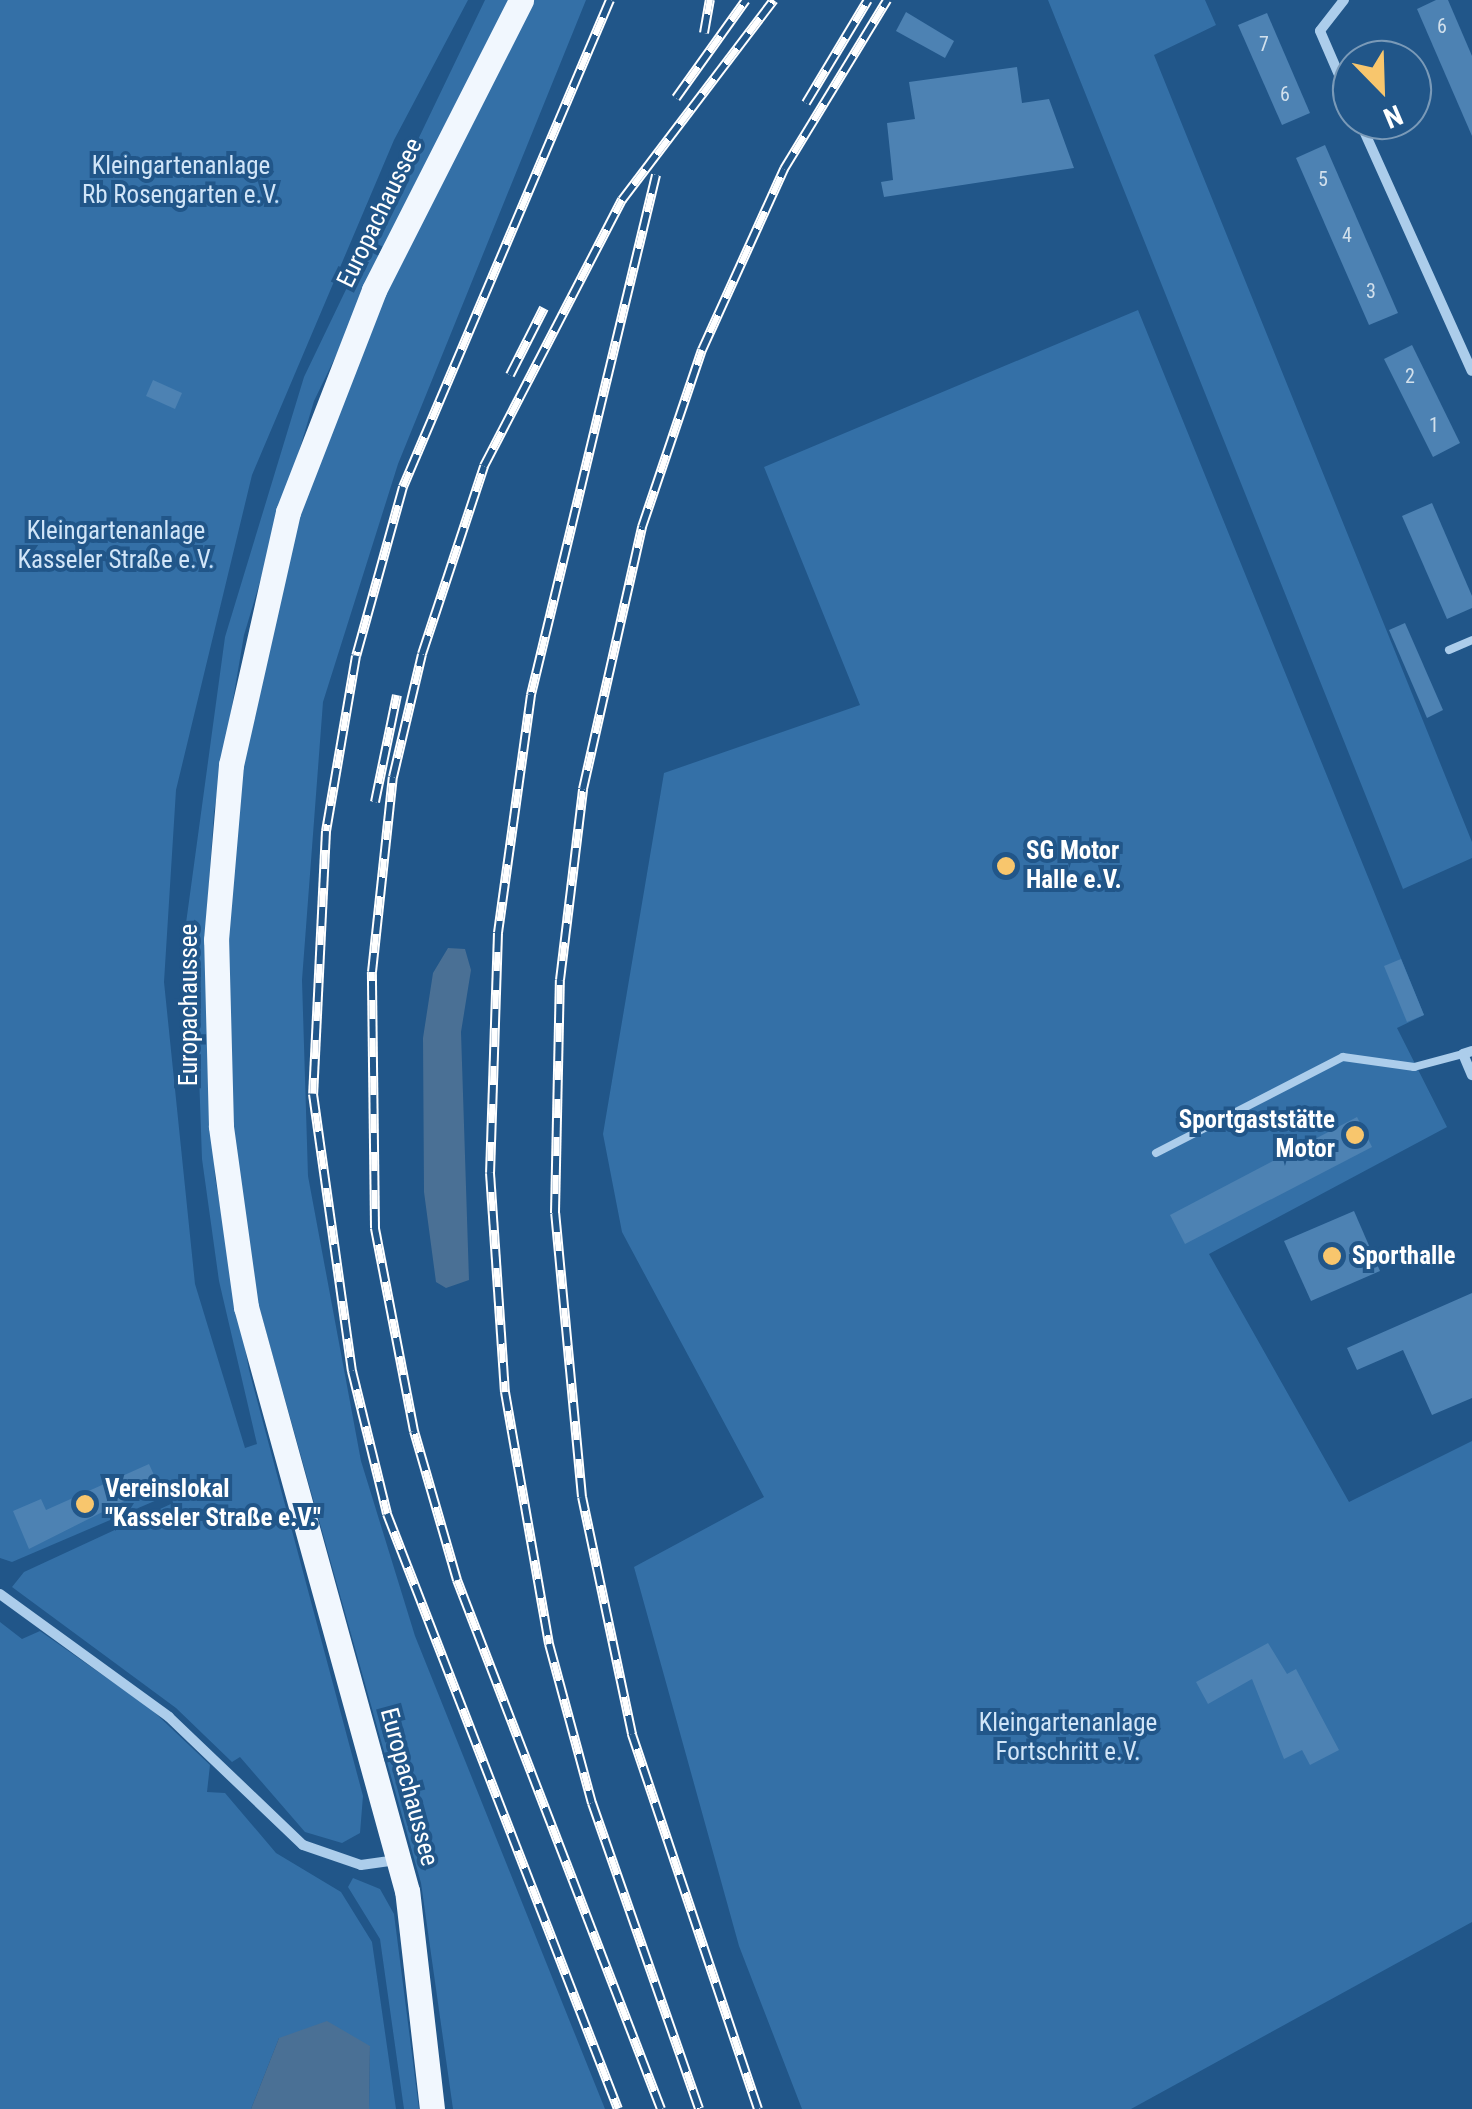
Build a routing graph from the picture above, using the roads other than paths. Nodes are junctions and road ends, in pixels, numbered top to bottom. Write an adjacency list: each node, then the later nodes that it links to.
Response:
1 (521, 0): 12 (main road, Europachaussee)
2 (1344, 0): 3 (street)
3 (1332, 58)
4 (1367, 140): 5 (street)
5 (1472, 371)
6 (1472, 640): 7 (lane)
7 (1449, 650)
8 (1468, 1053): 9 (street); 10 (lane)
9 (1472, 1075)
10 (1156, 1153)
11 (0, 1594): 12 (street)
12 (399, 1860): 13 (main road, Europachaussee)
13 (430, 2042): 14 (main road, Europachaussee); 15 (main road, Europachaussee)
14 (432, 2109)
15 (446, 2109)

